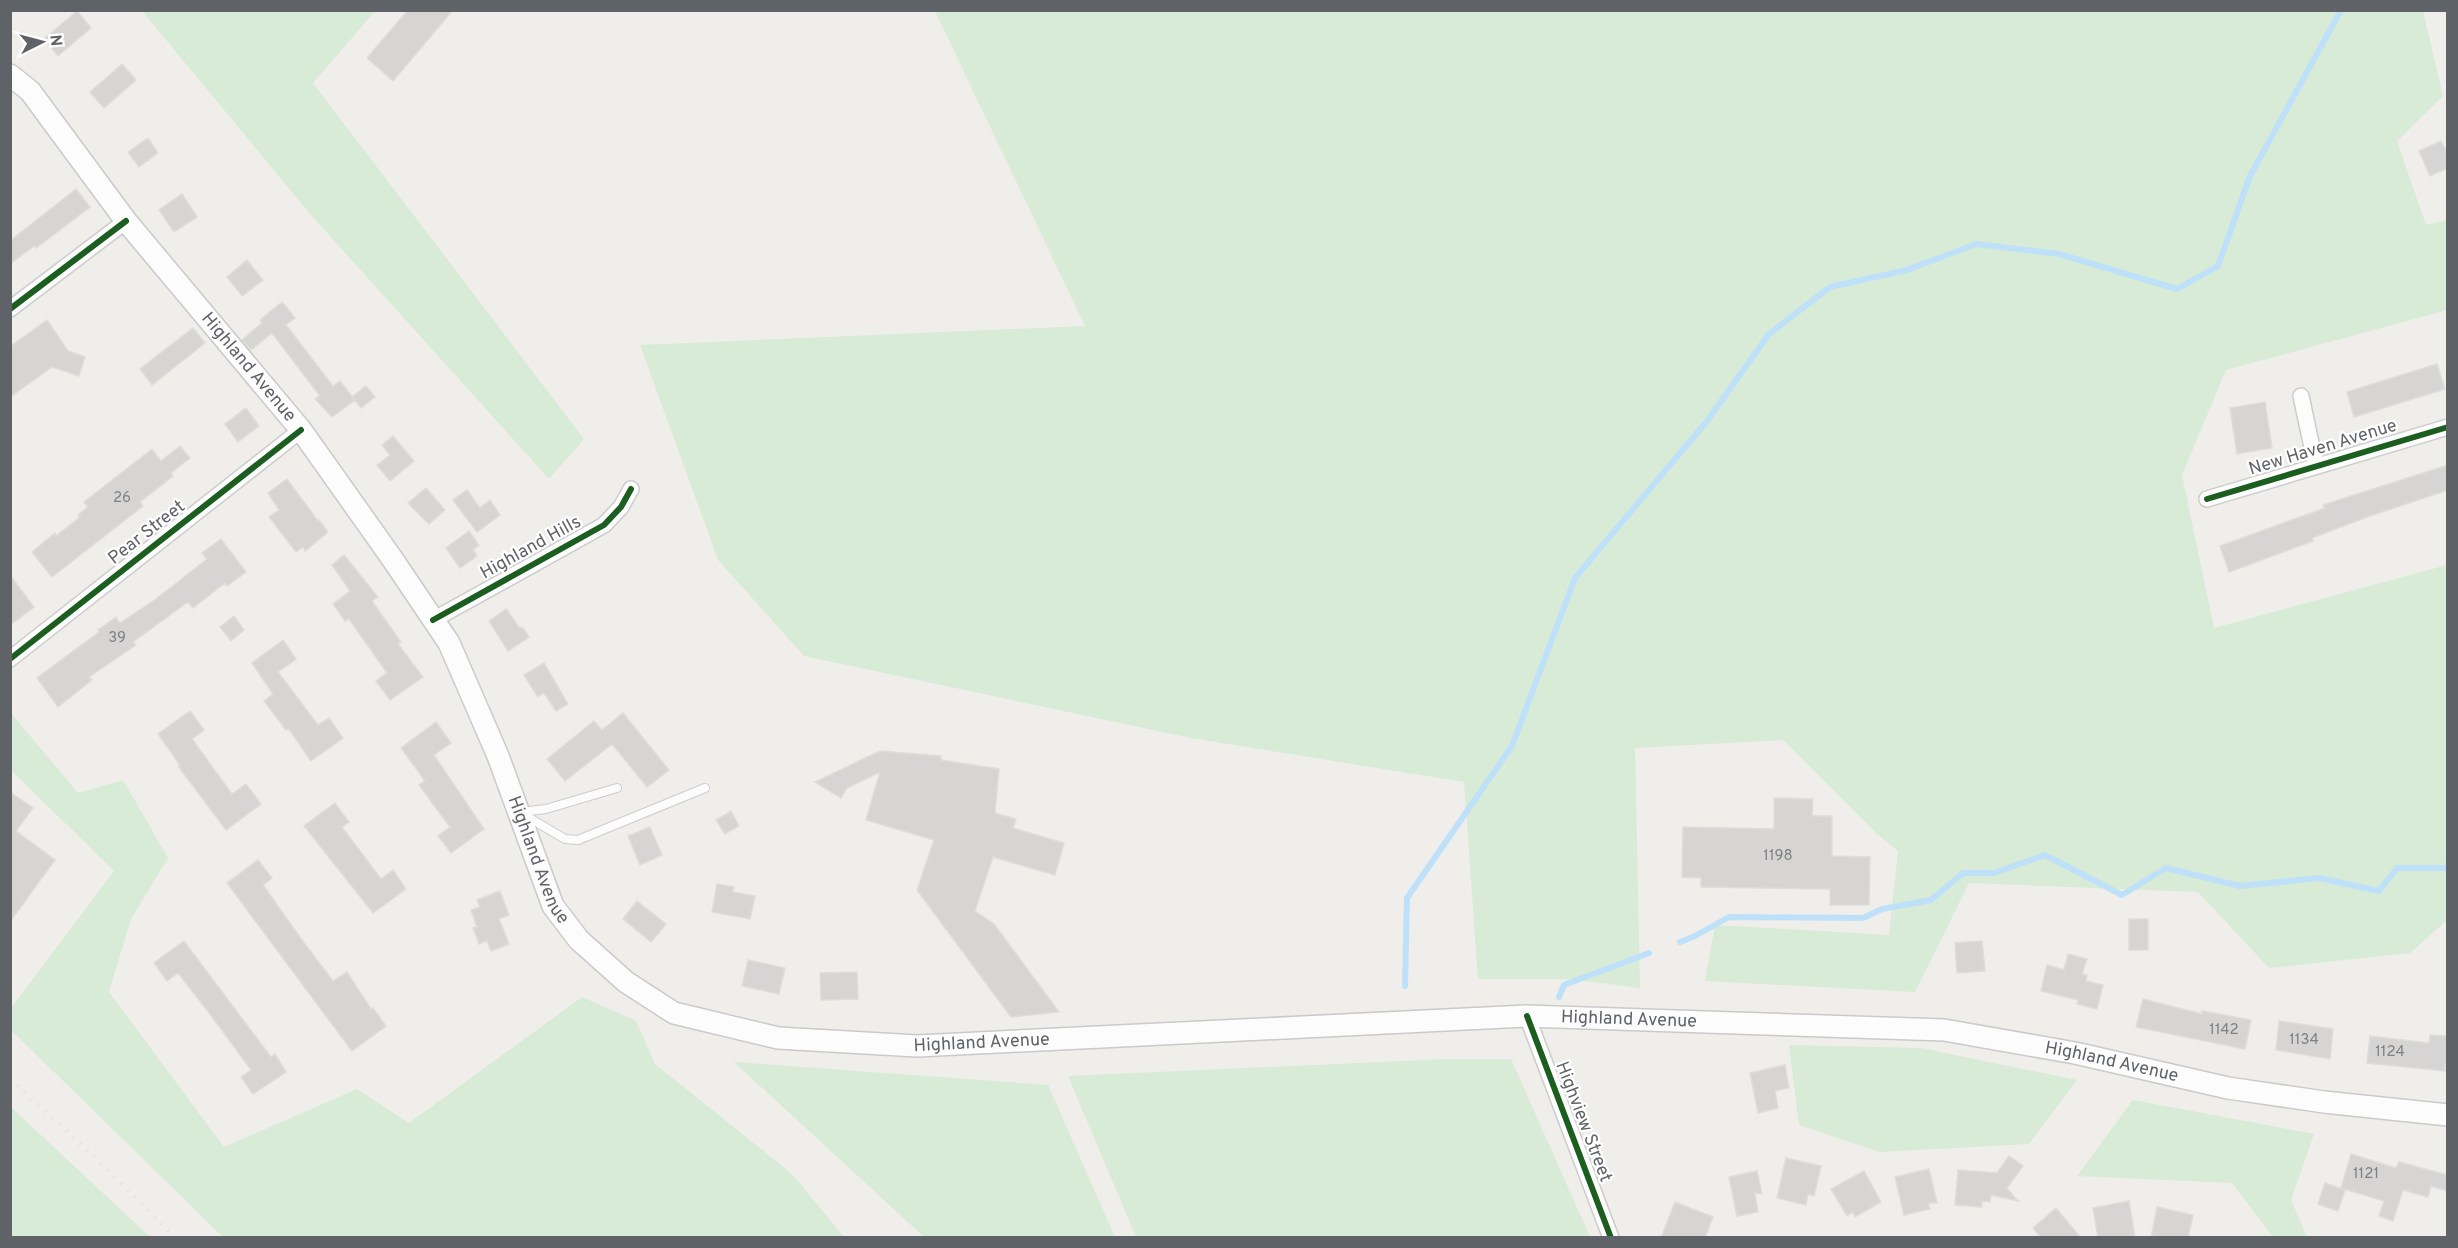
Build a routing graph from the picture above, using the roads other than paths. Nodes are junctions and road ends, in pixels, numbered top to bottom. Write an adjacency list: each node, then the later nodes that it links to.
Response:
1 (10, 75): 2 (main road, Highland Avenue)
2 (126, 221): 3 (street); 6 (main road, Highland Avenue)
3 (10, 309)
4 (2301, 396): 7 (street, New Haven Avenue)
5 (2448, 427): 7 (street, New Haven Avenue)
6 (301, 430): 10 (main road, Highland Avenue); 11 (street, Pear Street)
7 (2316, 466): 9 (street, New Haven Avenue)
8 (631, 489): 10 (street, Highland Hills)
9 (2207, 499)
10 (432, 620): 14 (main road, Highland Avenue)
11 (10, 658)
12 (617, 788): 14 (lane)
13 (705, 788): 14 (lane)
14 (519, 813): 15 (main road, Highland Avenue)
15 (1527, 1016): 16 (main road, Highland Avenue); 17 (street, Highview Street)
16 (2448, 1115)
17 (1611, 1238)

